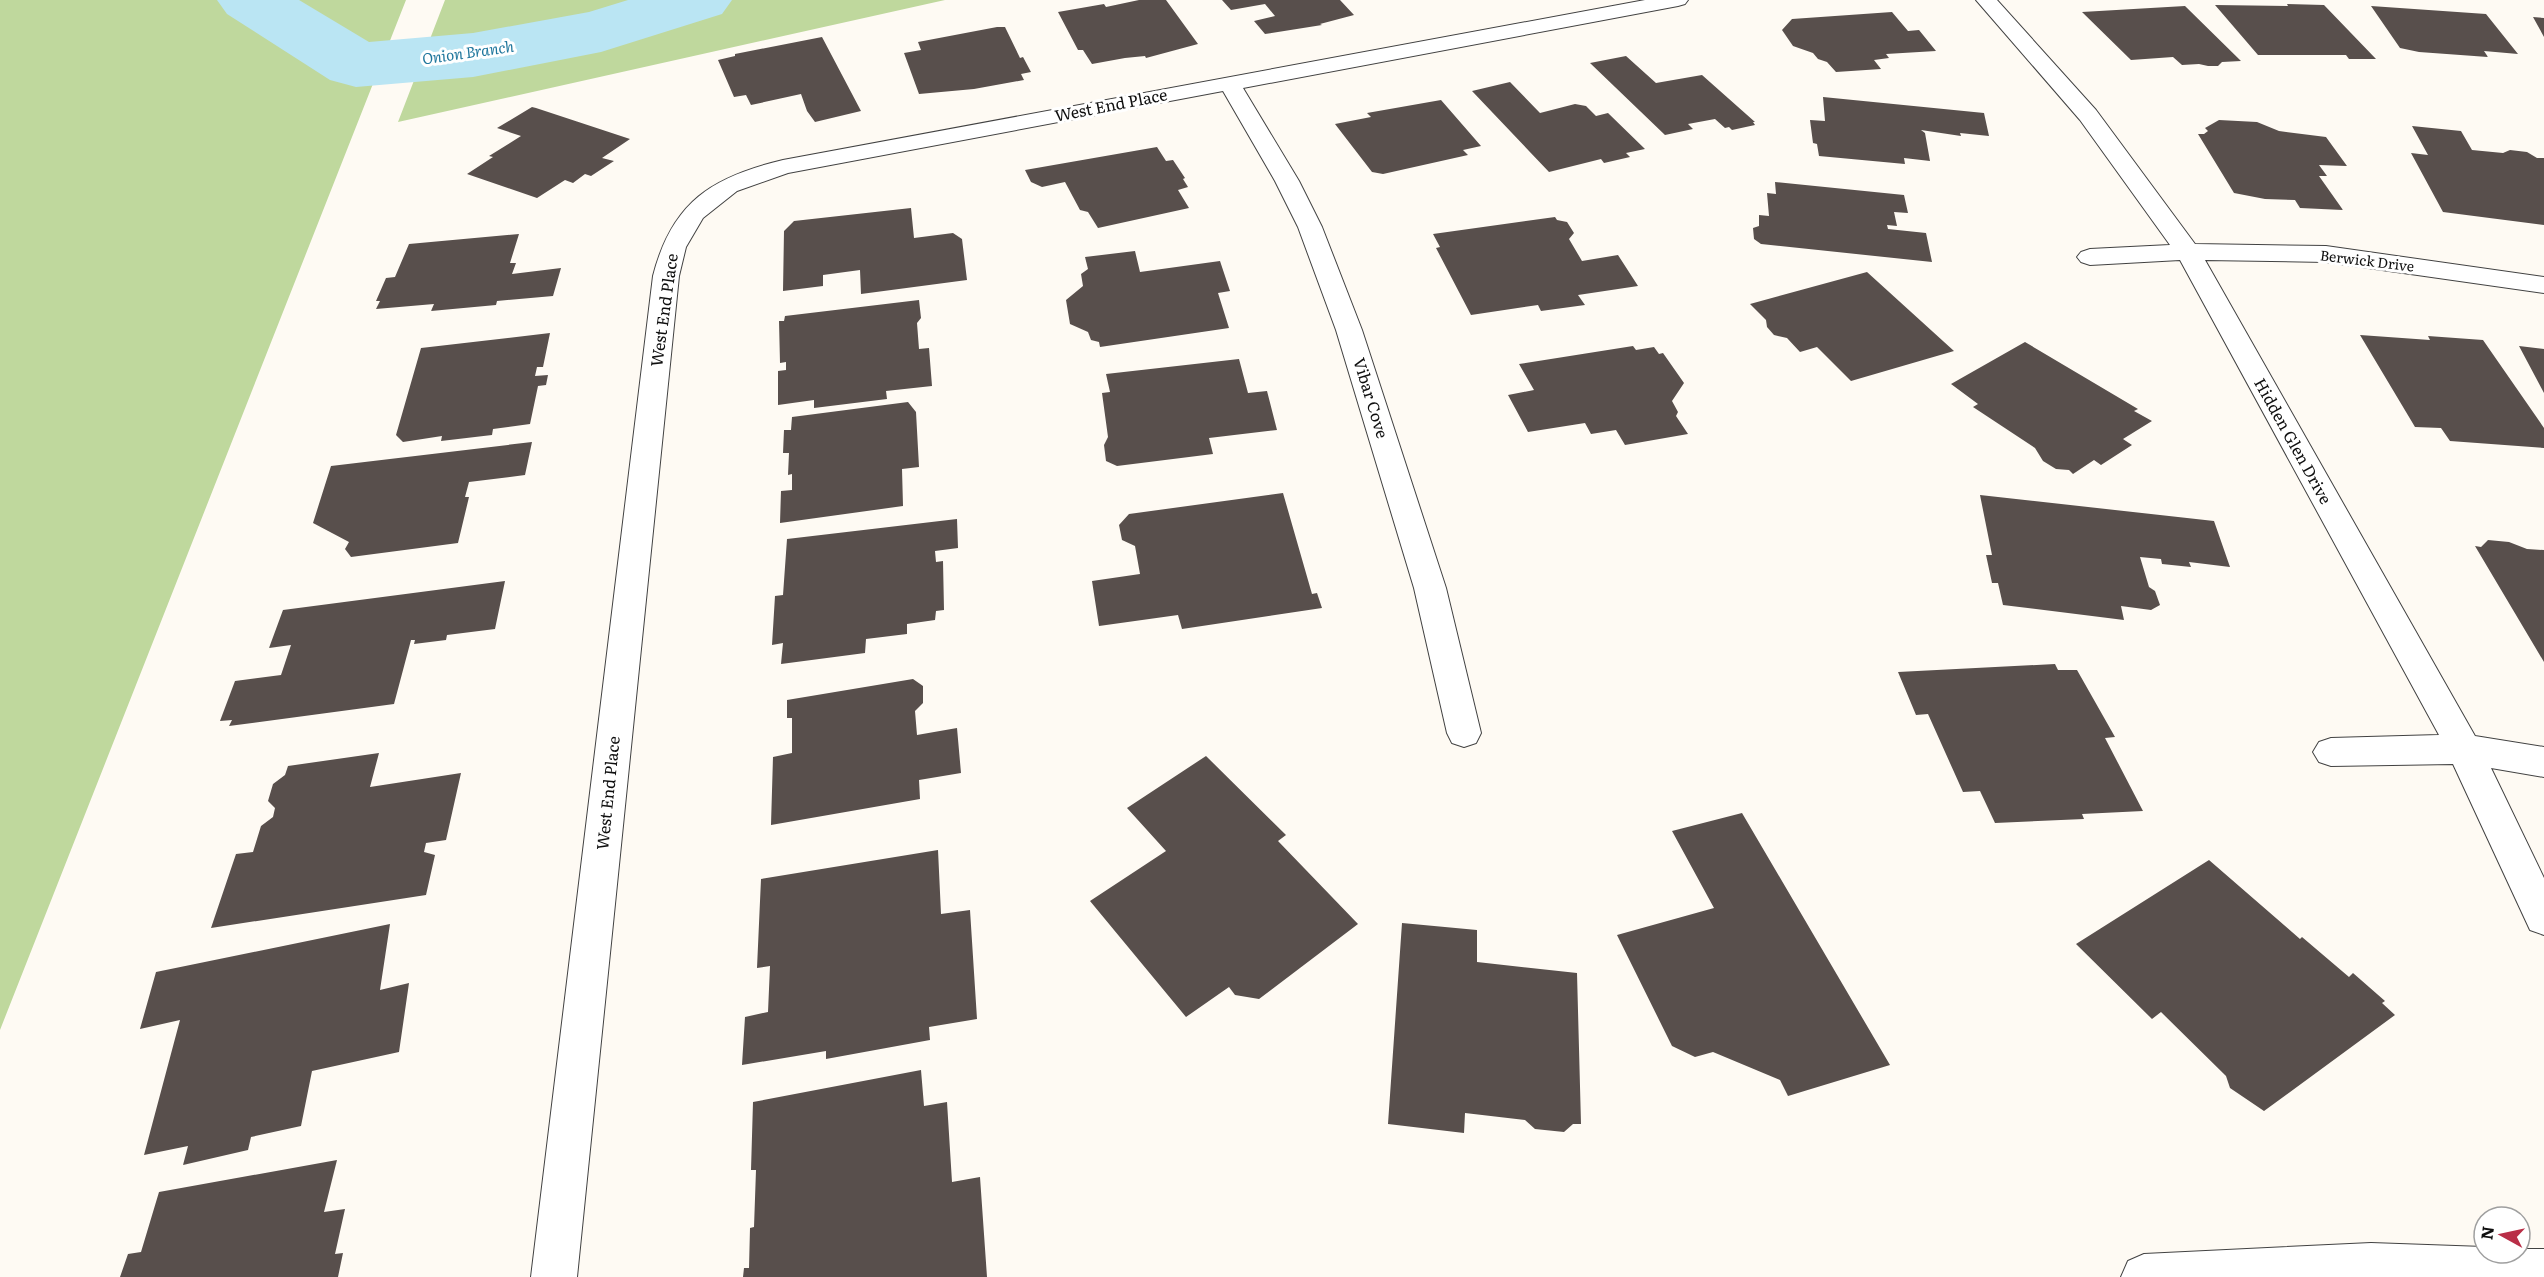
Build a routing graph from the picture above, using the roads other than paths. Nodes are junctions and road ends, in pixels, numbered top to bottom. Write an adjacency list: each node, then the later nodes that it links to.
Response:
1 (1678, 0): 3 (street, West End Place)
2 (1986, 0): 4 (street, Hidden Glen Drive)
3 (1229, 82): 7 (street, Vibar Cove); 13 (street, West End Place)
4 (2188, 252): 5 (street, Berwick Drive); 6 (street, Berwick Drive); 8 (street, Hidden Glen Drive)
5 (2090, 256)
6 (2544, 285)
7 (1464, 733)
8 (2464, 749): 9 (street); 10 (street); 11 (street, Hidden Glen Drive)
9 (2331, 752)
10 (2544, 762)
11 (2544, 918)
12 (2544, 1272): 14 (street)
13 (554, 1277)
14 (2144, 1277)

